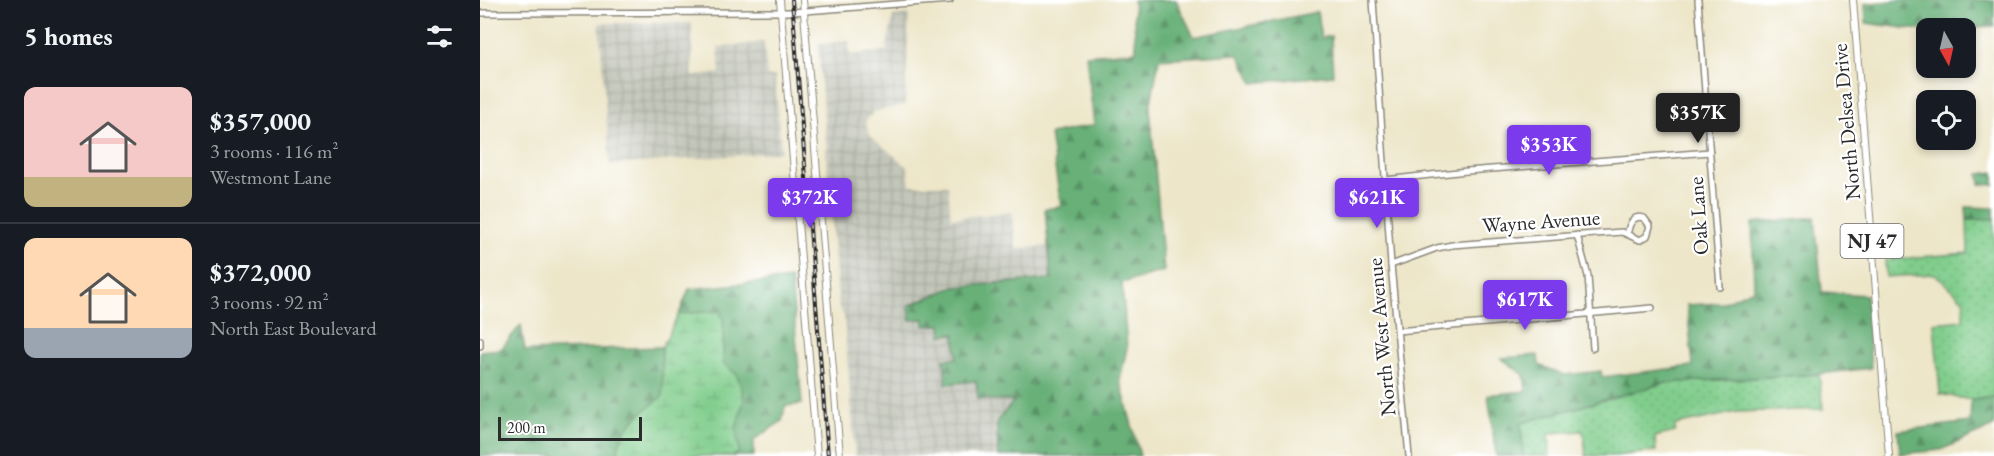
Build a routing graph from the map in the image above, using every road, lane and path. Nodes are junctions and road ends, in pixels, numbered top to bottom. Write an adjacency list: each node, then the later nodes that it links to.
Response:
1 (780, 0): 9 (main road)
2 (803, 0): 7 (main road)
3 (950, 0): 7 (street)
4 (1374, 0): 11 (street, North West Avenue)
5 (1698, 0): 10 (street, Oak Lane)
6 (1853, 0): 25 (main road, North Delsea Drive / NJ 47)
7 (804, 11): 9 (street); 23 (main road)
8 (480, 12): 9 (street)
9 (781, 12): 22 (main road)
10 (1710, 152): 11 (street); 15 (street, Oak Lane)
11 (1386, 180): 14 (street, North West Avenue)
12 (1628, 231): 13 (street, Wayne Avenue)
13 (1577, 235): 14 (street, Wayne Avenue); 17 (street)
14 (1391, 265): 18 (street, North West Avenue)
15 (1720, 287)
16 (1652, 308): 17 (street)
17 (1589, 313): 18 (street); 21 (street)
18 (1397, 331): 24 (street, North West Avenue)
19 (480, 340): 20 (street)
20 (480, 346)
21 (1593, 348)
22 (817, 456)
23 (840, 456)
24 (1409, 456)
25 (1889, 456)

